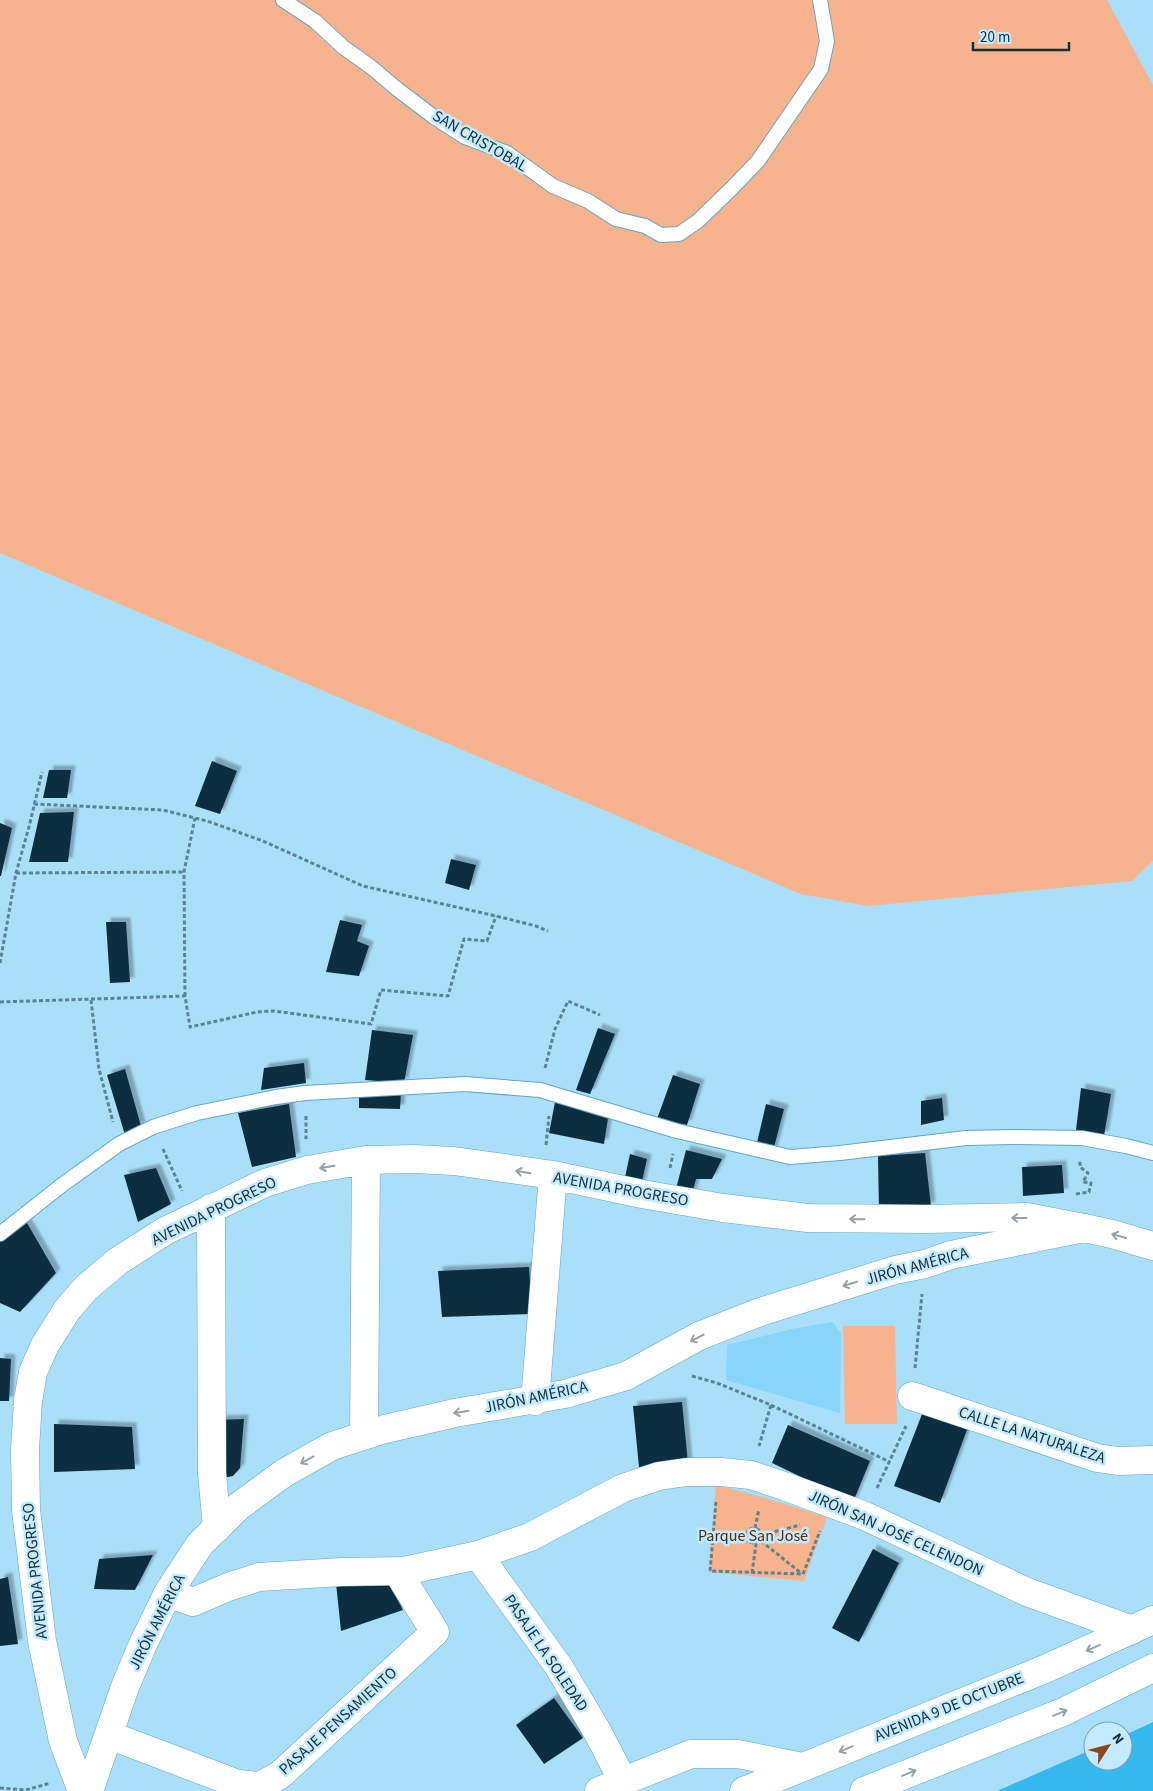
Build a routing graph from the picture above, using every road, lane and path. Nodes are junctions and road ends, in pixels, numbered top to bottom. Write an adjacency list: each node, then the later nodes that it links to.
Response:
1 (283, 0): 2 (lane, SAN CRISTOBAL)
2 (820, 0)
3 (42, 772): 4 (path)
4 (34, 804): 5 (path); 7 (path)
5 (195, 818): 6 (path); 8 (path)
6 (184, 872): 7 (path); 11 (path)
7 (16, 873): 10 (path)
8 (496, 916): 9 (path); 11 (path)
9 (548, 931)
10 (0, 963)
11 (185, 996): 12 (path)
12 (91, 1000): 13 (path); 20 (path)
13 (0, 1002)
14 (600, 1015): 15 (path)
15 (546, 1092): 16 (lane); 18 (lane); 24 (path)
16 (305, 1094): 17 (lane); 23 (path)
17 (153, 1127): 20 (lane); 27 (path)
18 (677, 1131): 19 (lane); 26 (path)
19 (1082, 1138): 21 (lane); 25 (path)
20 (119, 1144): 29 (lane)
21 (1153, 1153)
22 (366, 1160): 23 (street, AVENIDA PROGRESO, one-way to 23); 24 (street, AVENIDA PROGRESO, one-way to 22); 36 (street)
23 (307, 1170): 27 (street, AVENIDA PROGRESO)
24 (548, 1175): 26 (street, AVENIDA PROGRESO); 34 (street)
25 (1072, 1195)
26 (664, 1197): 28 (street, AVENIDA PROGRESO, one-way to 26)
27 (203, 1212): 43 (street); 60 (street, AVENIDA PROGRESO)
28 (1084, 1228): 30 (street, JIRÓN AMÉRICA, one-way to 28); 31 (street, JIRÓN AMÉRICA)
29 (0, 1234)
30 (1153, 1246)
31 (925, 1264): 32 (street, JIRÓN AMÉRICA, one-way to 32); 33 (path)
32 (650, 1363): 34 (street, JIRÓN AMÉRICA); 35 (path)
33 (912, 1396): 37 (street, CALLE LA NATURALEZA); 38 (path)
34 (535, 1400): 36 (street, JIRÓN AMÉRICA, one-way to 36)
35 (771, 1405): 38 (path); 40 (path)
36 (364, 1435): 43 (street, JIRÓN AMÉRICA, one-way to 43)
37 (1153, 1460)
38 (890, 1462): 41 (path)
39 (721, 1472): 40 (street, JIRÓN SAN JOSÉ CELENDON); 48 (street, JIRÓN SAN JOSÉ CELENDON); 50 (path)
40 (751, 1475): 41 (street, JIRÓN SAN JOSÉ CELENDON)
41 (864, 1516): 53 (street, JIRÓN SAN JOSÉ CELENDON)
42 (807, 1523): 45 (path)
43 (217, 1528): 52 (street, JIRÓN AMÉRICA)
44 (822, 1528): 51 (path)
45 (762, 1535): 46 (path); 47 (path)
46 (761, 1542): 47 (path); 51 (path)
47 (756, 1544): 50 (path)
48 (478, 1555): 49 (street, JIRÓN SAN JOSÉ CELENDON); 57 (street, PASAJE LA SOLEDAD)
49 (397, 1571): 52 (street, JIRÓN SAN JOSÉ CELENDON); 55 (street, PASAJE PENSAMIENTO)
50 (752, 1573): 51 (path)
51 (803, 1574)
52 (168, 1593): 55 (street, JIRÓN AMÉRICA)
53 (1143, 1625): 56 (street, AVENIDA 9 DE OCTUBRE, one-way to 56)
54 (1153, 1668): 63 (street, one-way to 54)
55 (109, 1735): 61 (street, JIRÓN AMÉRICA)
56 (802, 1767): 57 (street); 62 (street, AVENIDA 9 DE OCTUBRE)
57 (611, 1786)
58 (0, 1788): 59 (path)
59 (49, 1791)
60 (82, 1791)
61 (89, 1791)
62 (744, 1791)
63 (864, 1791)

